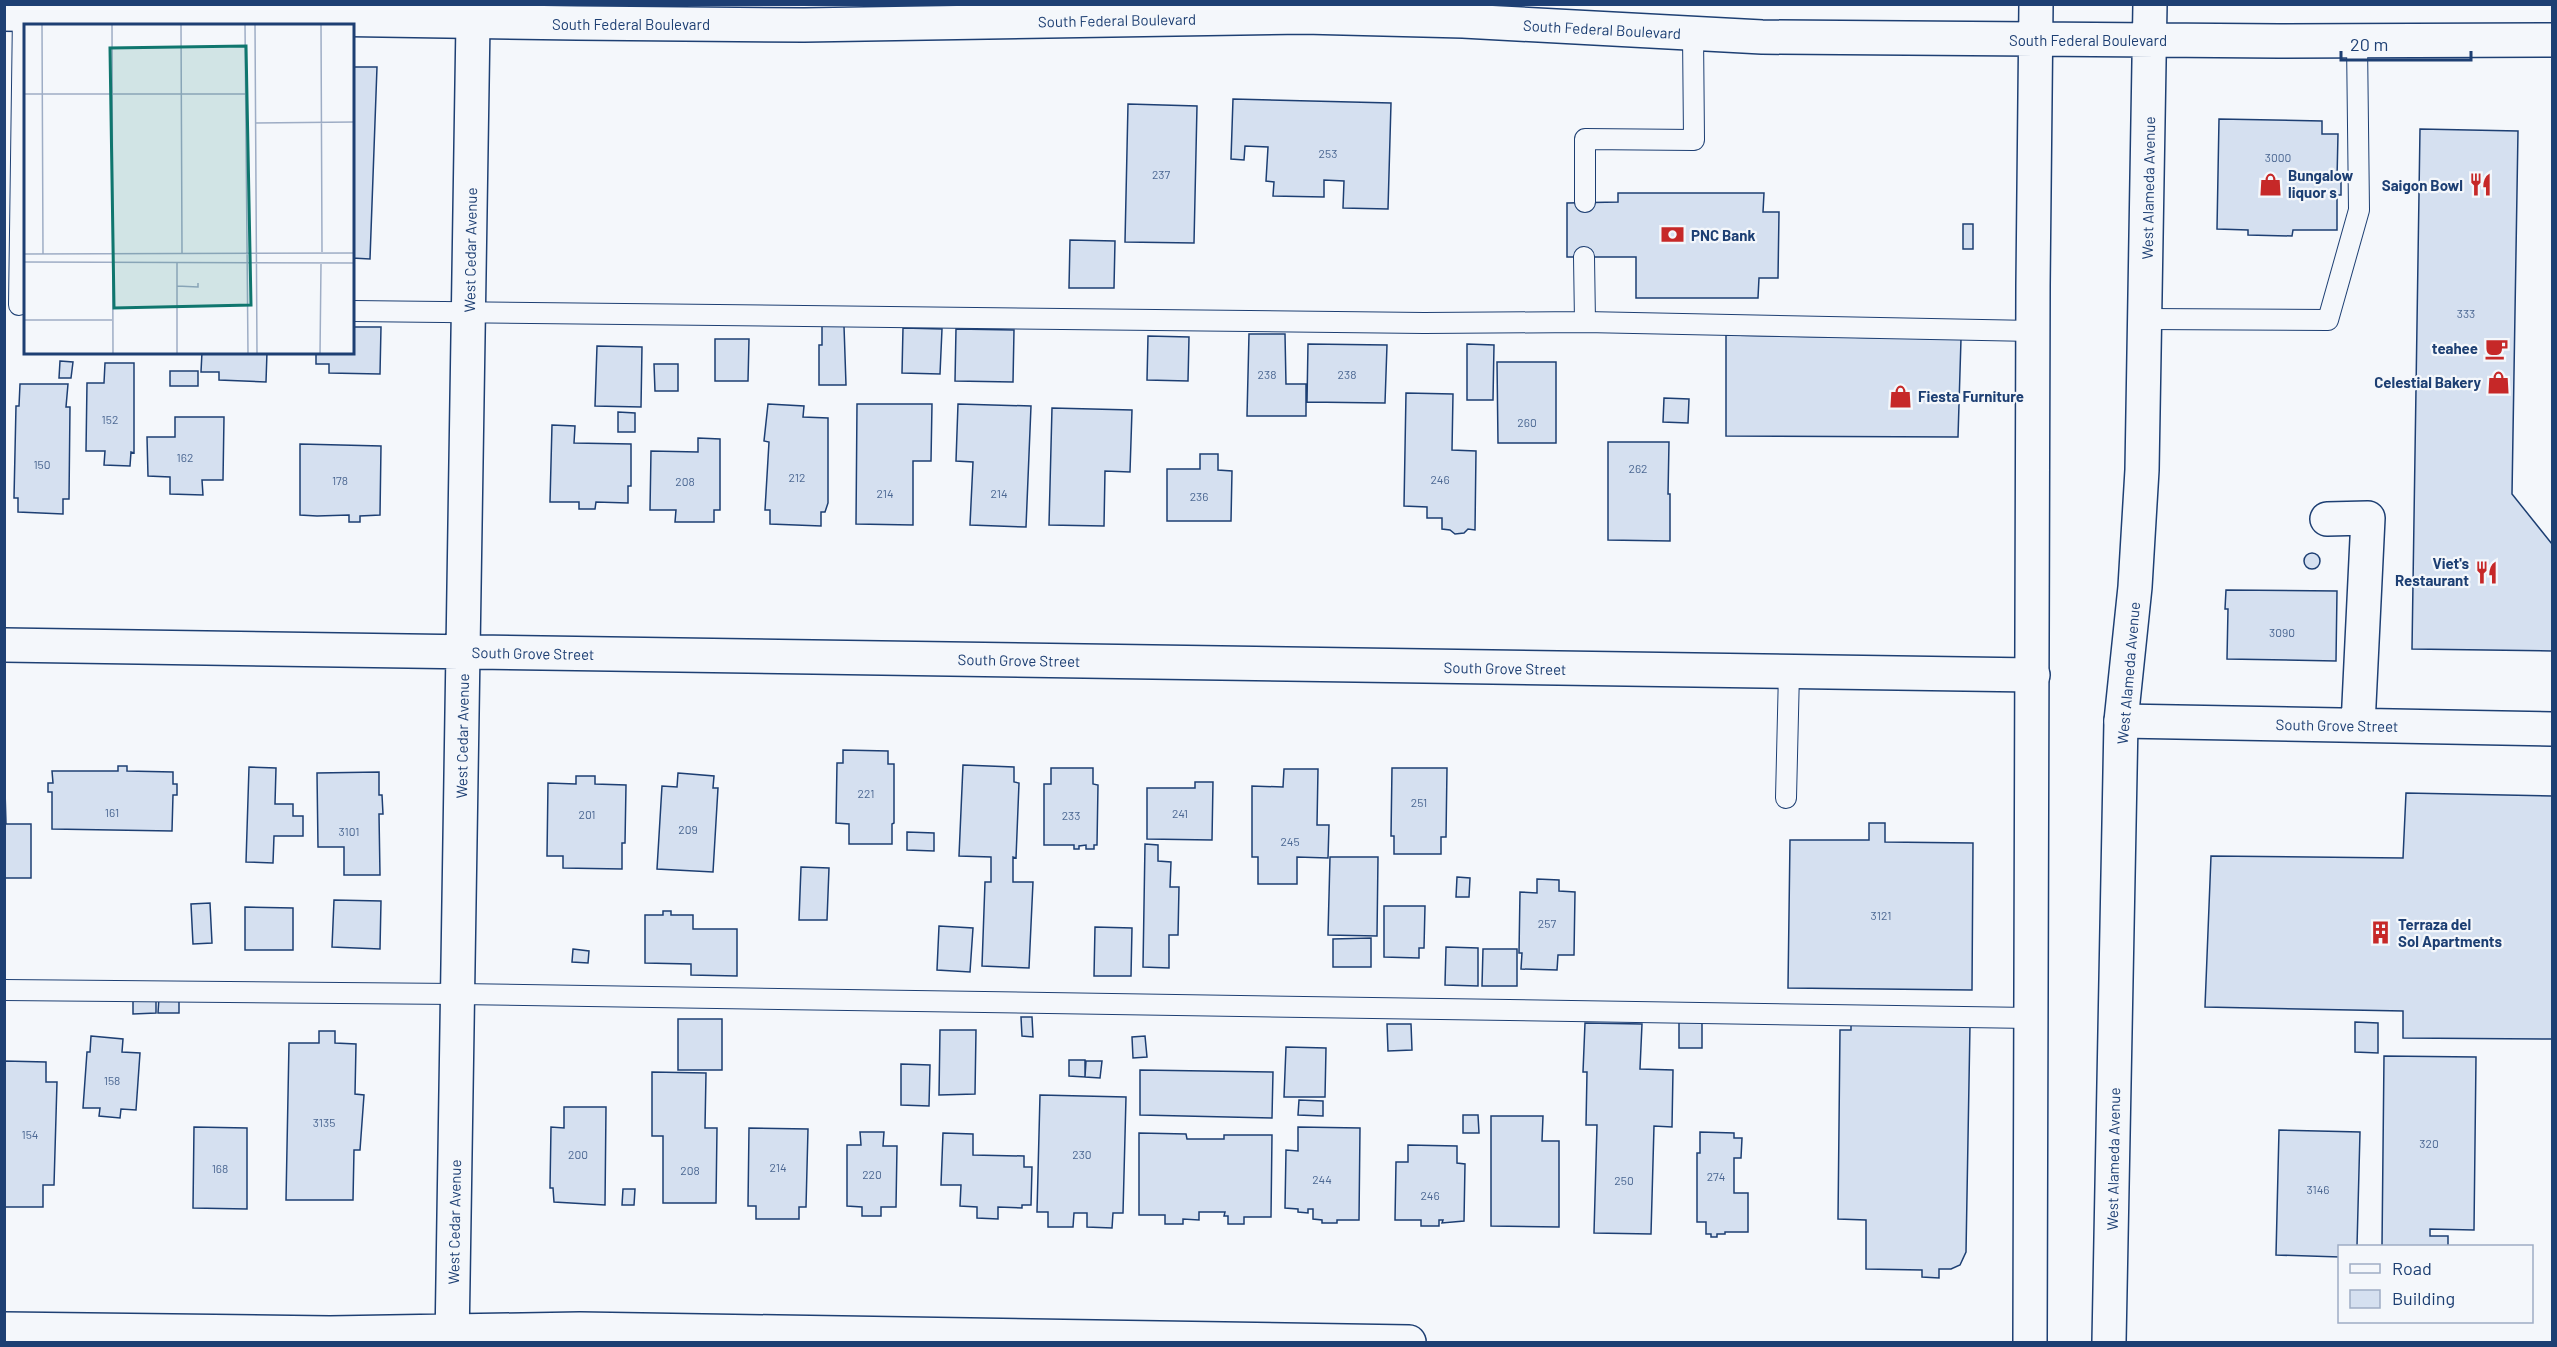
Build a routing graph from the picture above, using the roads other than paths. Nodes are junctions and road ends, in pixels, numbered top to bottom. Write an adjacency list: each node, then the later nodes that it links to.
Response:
1 (567, 4): 6 (street)
2 (2036, 4): 8 (street)
3 (2150, 4): 10 (street, West Alameda Avenue)
4 (14, 14): 5 (street, South Federal Boulevard); 14 (lane)
5 (101, 20): 6 (street, South Federal Boulevard)
6 (477, 22): 7 (street, South Federal Boulevard); 16 (street, West Cedar Avenue)
7 (1693, 34): 8 (street, South Federal Boulevard); 12 (lane)
8 (2036, 40): 10 (street, South Federal Boulevard); 19 (street)
9 (2553, 40): 11 (street, South Federal Boulevard)
10 (2150, 41): 11 (street, South Federal Boulevard); 17 (street, West Alameda Avenue)
11 (2357, 42): 17 (lane)
12 (1584, 202)
13 (1584, 258): 18 (lane)
14 (16, 305)
15 (354, 310): 16 (lane)
16 (469, 312): 18 (lane); 22 (street, West Cedar Avenue)
17 (2146, 319): 25 (street, West Alameda Avenue)
18 (1585, 322): 19 (lane)
19 (2033, 331): 24 (street)
20 (2327, 519): 26 (street)
21 (4, 645): 22 (street, South Grove Street)
22 (463, 652): 23 (street, South Grove Street); 30 (street, West Cedar Avenue)
23 (1789, 672): 24 (street, South Grove Street); 28 (lane)
24 (2033, 675): 31 (street)
25 (2121, 721): 26 (street, South Grove Street); 36 (street, West Alameda Avenue)
26 (2358, 725): 27 (street, South Grove Street)
27 (2553, 729)
28 (1786, 798)
29 (4, 990): 30 (lane)
30 (457, 994): 31 (lane); 33 (street, West Cedar Avenue)
31 (2031, 1018): 35 (street)
32 (4, 1329): 33 (street)
33 (452, 1337): 34 (street)
34 (1409, 1342)
35 (2030, 1342)
36 (2109, 1342)

